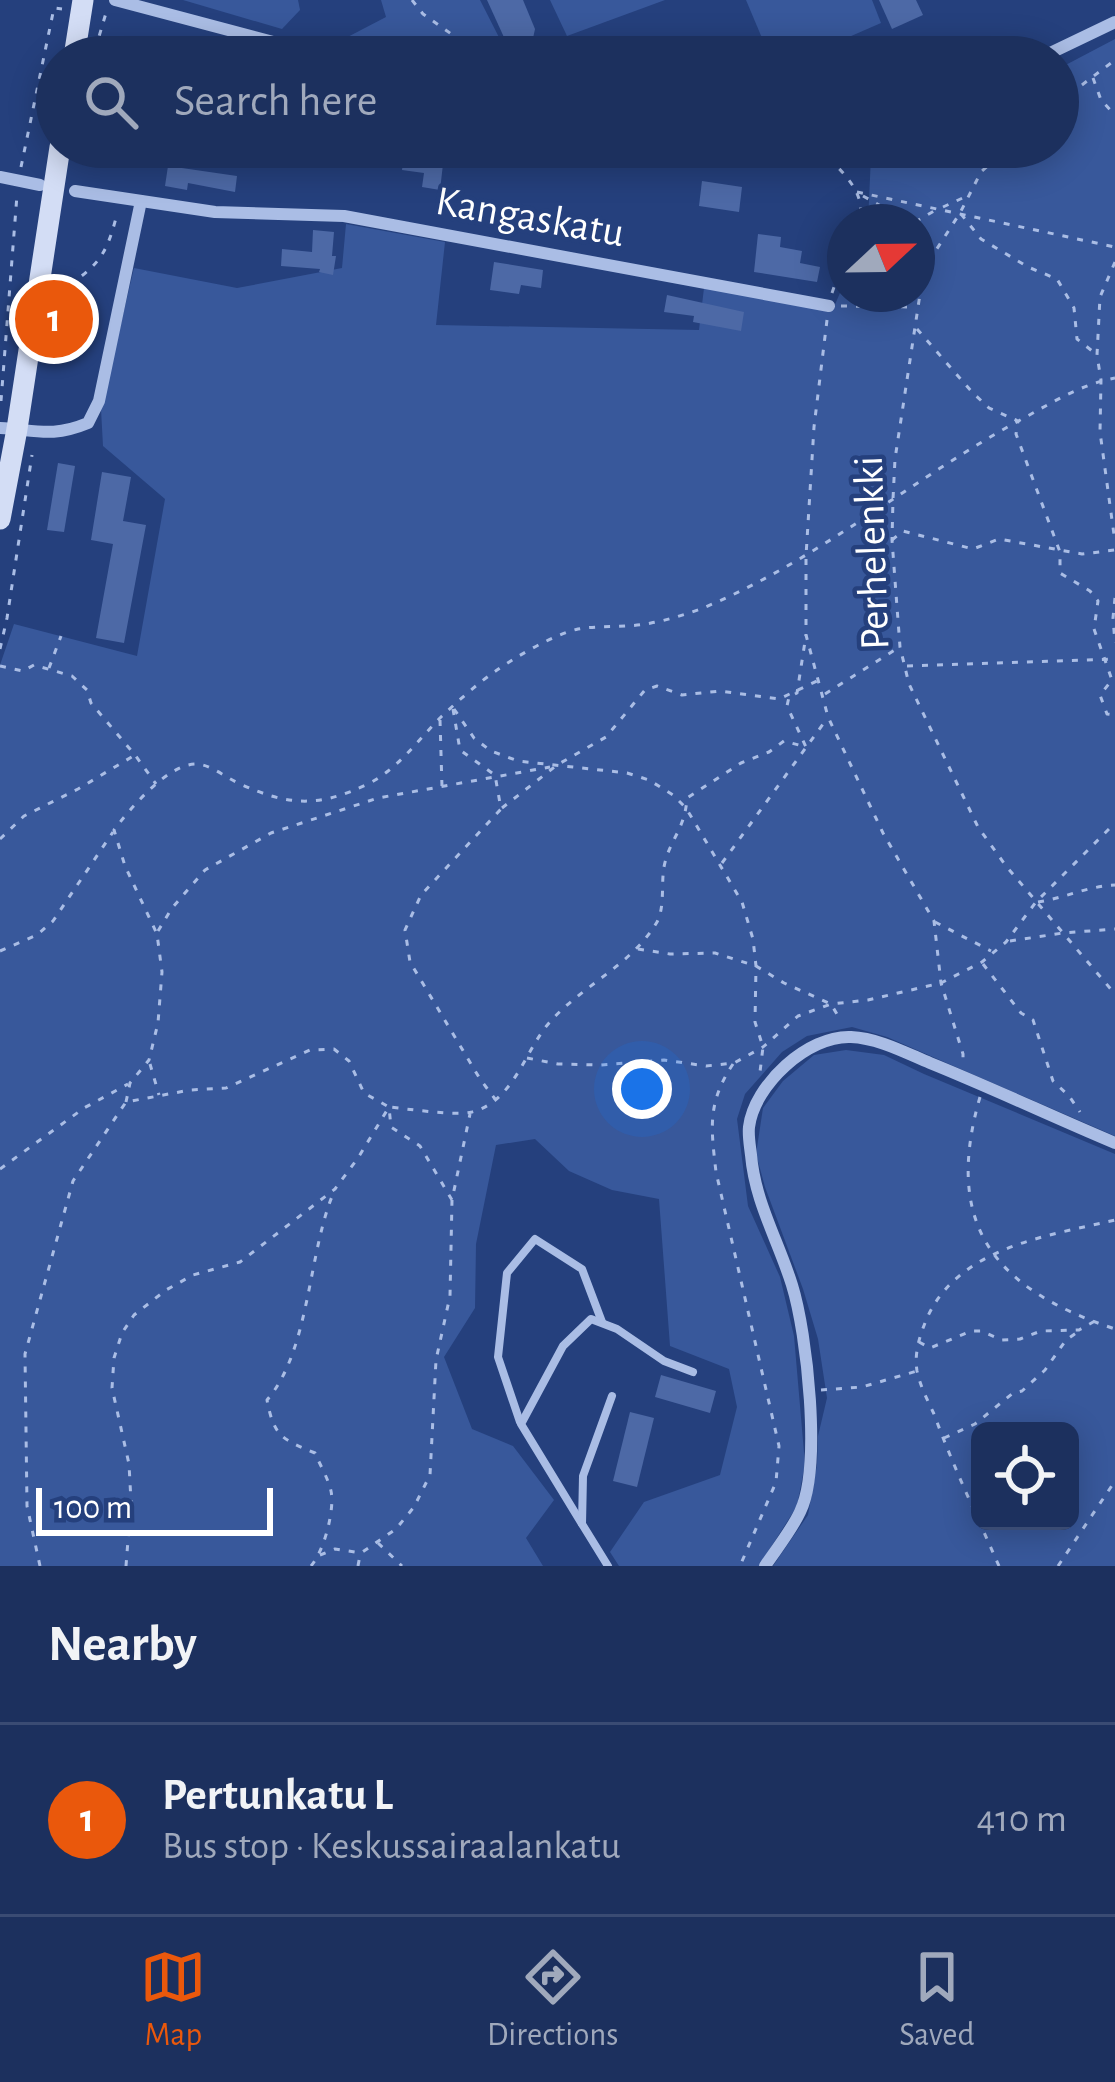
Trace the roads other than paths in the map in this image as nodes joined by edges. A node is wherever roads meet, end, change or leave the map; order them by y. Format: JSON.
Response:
{"nodes":[{"id":1,"x":83,"y":0,"type":"edge"},
{"id":2,"x":111,"y":0,"type":"edge"},
{"id":3,"x":1115,"y":22,"type":"edge"},
{"id":4,"x":77,"y":36,"type":"edge"},
{"id":5,"x":249,"y":36,"type":"edge"},
{"id":6,"x":1079,"y":39,"type":"edge"},
{"id":7,"x":56,"y":168,"type":"edge"},
{"id":8,"x":0,"y":177,"type":"edge"},
{"id":9,"x":40,"y":185,"type":"dead end"},
{"id":10,"x":75,"y":190,"type":"dead end"},
{"id":11,"x":141,"y":201,"type":"junction"},
{"id":12,"x":827,"y":306,"type":"edge"},
{"id":13,"x":9,"y":428,"type":"edge"},
{"id":14,"x":0,"y":519,"type":"edge"},
{"id":15,"x":1110,"y":1141,"type":"edge"},
{"id":16,"x":603,"y":1324,"type":"junction"},
{"id":17,"x":693,"y":1372,"type":"dead end"},
{"id":18,"x":612,"y":1396,"type":"dead end"},
{"id":19,"x":521,"y":1424,"type":"junction"},
{"id":20,"x":582,"y":1524,"type":"junction"},
{"id":21,"x":608,"y":1566,"type":"edge"},
{"id":22,"x":765,"y":1566,"type":"edge"}],
"edges":[{"from":1,"to":4,"type":"street"},
{"from":2,"to":5,"type":"street"},
{"from":3,"to":6,"type":"street"},
{"from":7,"to":13,"type":"street"},
{"from":8,"to":9,"type":"street"},
{"from":10,"to":11,"type":"street","name":"Kangaskatu"},
{"from":11,"to":12,"type":"street","name":"Kangaskatu"},
{"from":11,"to":13,"type":"street"},
{"from":13,"to":14,"type":"street"},
{"from":15,"to":22,"type":"street"},
{"from":16,"to":17,"type":"lane"},
{"from":16,"to":19,"type":"lane"},
{"from":16,"to":19,"type":"lane"},
{"from":18,"to":20,"type":"lane"},
{"from":19,"to":20,"type":"lane"},
{"from":20,"to":21,"type":"lane"}]}
